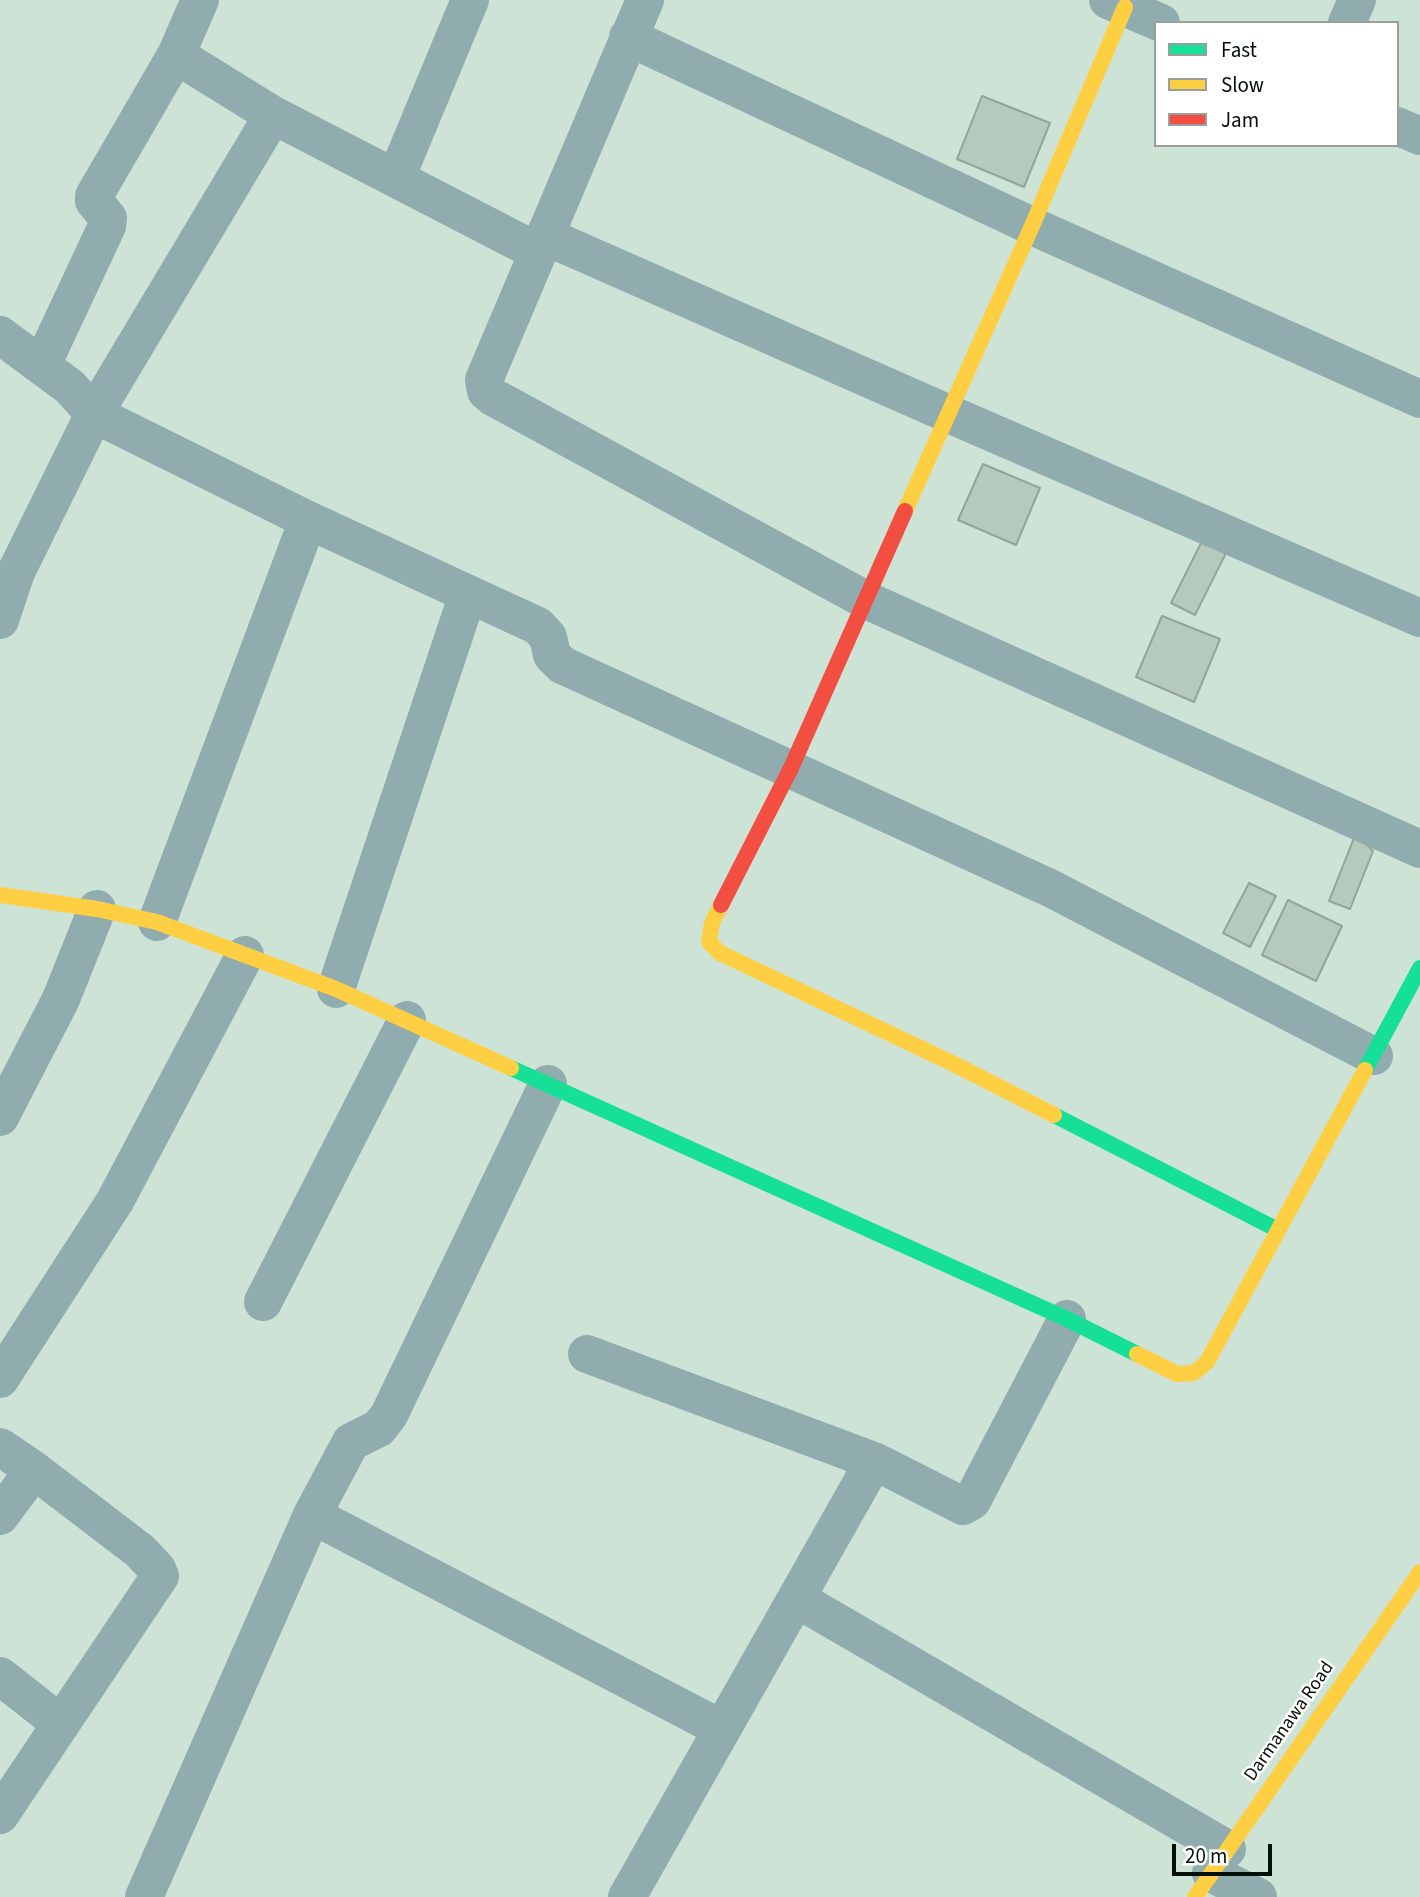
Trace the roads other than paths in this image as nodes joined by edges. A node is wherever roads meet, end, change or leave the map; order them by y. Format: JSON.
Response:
{"nodes":[{"id":1,"x":200,"y":0,"type":"edge"},
{"id":2,"x":470,"y":0,"type":"edge"},
{"id":3,"x":645,"y":0,"type":"edge"},
{"id":4,"x":1357,"y":0,"type":"edge"},
{"id":5,"x":1116,"y":4,"type":"edge"},
{"id":6,"x":1156,"y":21,"type":"edge"},
{"id":7,"x":1348,"y":21,"type":"edge"},
{"id":8,"x":628,"y":37,"type":"junction"},
{"id":9,"x":176,"y":55,"type":"junction"},
{"id":10,"x":272,"y":115,"type":"junction"},
{"id":11,"x":1399,"y":127,"type":"edge"},
{"id":12,"x":1420,"y":136,"type":"edge"},
{"id":13,"x":396,"y":178,"type":"junction"},
{"id":14,"x":1032,"y":226,"type":"junction"},
{"id":15,"x":542,"y":244,"type":"junction"},
{"id":16,"x":0,"y":335,"type":"edge"},
{"id":17,"x":42,"y":365,"type":"junction"},
{"id":18,"x":1420,"y":399,"type":"edge"},
{"id":19,"x":94,"y":414,"type":"junction"},
{"id":20,"x":949,"y":414,"type":"junction"},
{"id":21,"x":308,"y":520,"type":"junction"},
{"id":22,"x":12,"y":548,"type":"edge"},
{"id":23,"x":468,"y":594,"type":"junction"},
{"id":24,"x":866,"y":600,"type":"junction"},
{"id":25,"x":1420,"y":618,"type":"edge"},
{"id":26,"x":0,"y":620,"type":"edge"},
{"id":27,"x":791,"y":768,"type":"junction"},
{"id":28,"x":1420,"y":849,"type":"edge"},
{"id":29,"x":0,"y":895,"type":"edge"},
{"id":30,"x":97,"y":909,"type":"junction"},
{"id":31,"x":157,"y":922,"type":"junction"},
{"id":32,"x":246,"y":955,"type":"junction"},
{"id":33,"x":1420,"y":968,"type":"edge"},
{"id":34,"x":336,"y":989,"type":"junction"},
{"id":35,"x":407,"y":1020,"type":"junction"},
{"id":36,"x":1374,"y":1056,"type":"junction"},
{"id":37,"x":548,"y":1084,"type":"junction"},
{"id":38,"x":0,"y":1117,"type":"edge"},
{"id":39,"x":1278,"y":1230,"type":"junction"},
{"id":40,"x":263,"y":1302,"type":"dead end"},
{"id":41,"x":1067,"y":1319,"type":"junction"},
{"id":42,"x":587,"y":1354,"type":"dead end"},
{"id":43,"x":0,"y":1379,"type":"edge"},
{"id":44,"x":0,"y":1447,"type":"edge"},
{"id":45,"x":874,"y":1461,"type":"junction"},
{"id":46,"x":34,"y":1470,"type":"junction"},
{"id":47,"x":312,"y":1515,"type":"junction"},
{"id":48,"x":0,"y":1516,"type":"edge"},
{"id":49,"x":1420,"y":1572,"type":"edge"},
{"id":50,"x":797,"y":1599,"type":"junction"},
{"id":51,"x":0,"y":1676,"type":"edge"},
{"id":52,"x":61,"y":1724,"type":"junction"},
{"id":53,"x":722,"y":1729,"type":"junction"},
{"id":54,"x":0,"y":1815,"type":"edge"},
{"id":55,"x":1211,"y":1873,"type":"edge"},
{"id":56,"x":144,"y":1897,"type":"edge"},
{"id":57,"x":627,"y":1897,"type":"edge"},
{"id":58,"x":1258,"y":1897,"type":"edge"}],
"edges":[{"from":1,"to":9,"type":"street"},
{"from":2,"to":13,"type":"street"},
{"from":3,"to":8,"type":"street"},
{"from":4,"to":7,"type":"street"},
{"from":5,"to":6,"type":"street"},
{"from":5,"to":14,"type":"street"},
{"from":8,"to":14,"type":"street"},
{"from":8,"to":15,"type":"street"},
{"from":9,"to":10,"type":"street"},
{"from":9,"to":17,"type":"street"},
{"from":10,"to":13,"type":"street"},
{"from":10,"to":19,"type":"street"},
{"from":11,"to":12,"type":"street"},
{"from":13,"to":15,"type":"street"},
{"from":14,"to":18,"type":"street"},
{"from":14,"to":20,"type":"street"},
{"from":15,"to":20,"type":"street"},
{"from":15,"to":24,"type":"street"},
{"from":16,"to":17,"type":"street"},
{"from":17,"to":19,"type":"street"},
{"from":19,"to":21,"type":"street"},
{"from":19,"to":22,"type":"street"},
{"from":20,"to":24,"type":"street"},
{"from":20,"to":25,"type":"street"},
{"from":21,"to":23,"type":"street"},
{"from":21,"to":31,"type":"street"},
{"from":22,"to":26,"type":"street"},
{"from":23,"to":27,"type":"street"},
{"from":23,"to":34,"type":"street"},
{"from":24,"to":27,"type":"street"},
{"from":24,"to":28,"type":"street"},
{"from":27,"to":36,"type":"street"},
{"from":27,"to":39,"type":"street"},
{"from":29,"to":30,"type":"street"},
{"from":30,"to":31,"type":"street"},
{"from":30,"to":38,"type":"street"},
{"from":31,"to":32,"type":"street"},
{"from":32,"to":34,"type":"street"},
{"from":32,"to":43,"type":"street"},
{"from":33,"to":36,"type":"street"},
{"from":34,"to":35,"type":"street"},
{"from":35,"to":37,"type":"street"},
{"from":35,"to":40,"type":"street"},
{"from":36,"to":39,"type":"street"},
{"from":37,"to":41,"type":"street"},
{"from":37,"to":47,"type":"street"},
{"from":39,"to":41,"type":"street"},
{"from":41,"to":45,"type":"street"},
{"from":42,"to":45,"type":"street"},
{"from":44,"to":46,"type":"street"},
{"from":45,"to":50,"type":"street"},
{"from":46,"to":48,"type":"street"},
{"from":46,"to":52,"type":"street"},
{"from":47,"to":53,"type":"street"},
{"from":47,"to":56,"type":"street"},
{"from":49,"to":55,"type":"street","name":"Darmanawa Road"},
{"from":50,"to":53,"type":"street"},
{"from":50,"to":55,"type":"street"},
{"from":51,"to":52,"type":"street"},
{"from":52,"to":54,"type":"street"},
{"from":53,"to":57,"type":"street"},
{"from":55,"to":58,"type":"street"}]}
